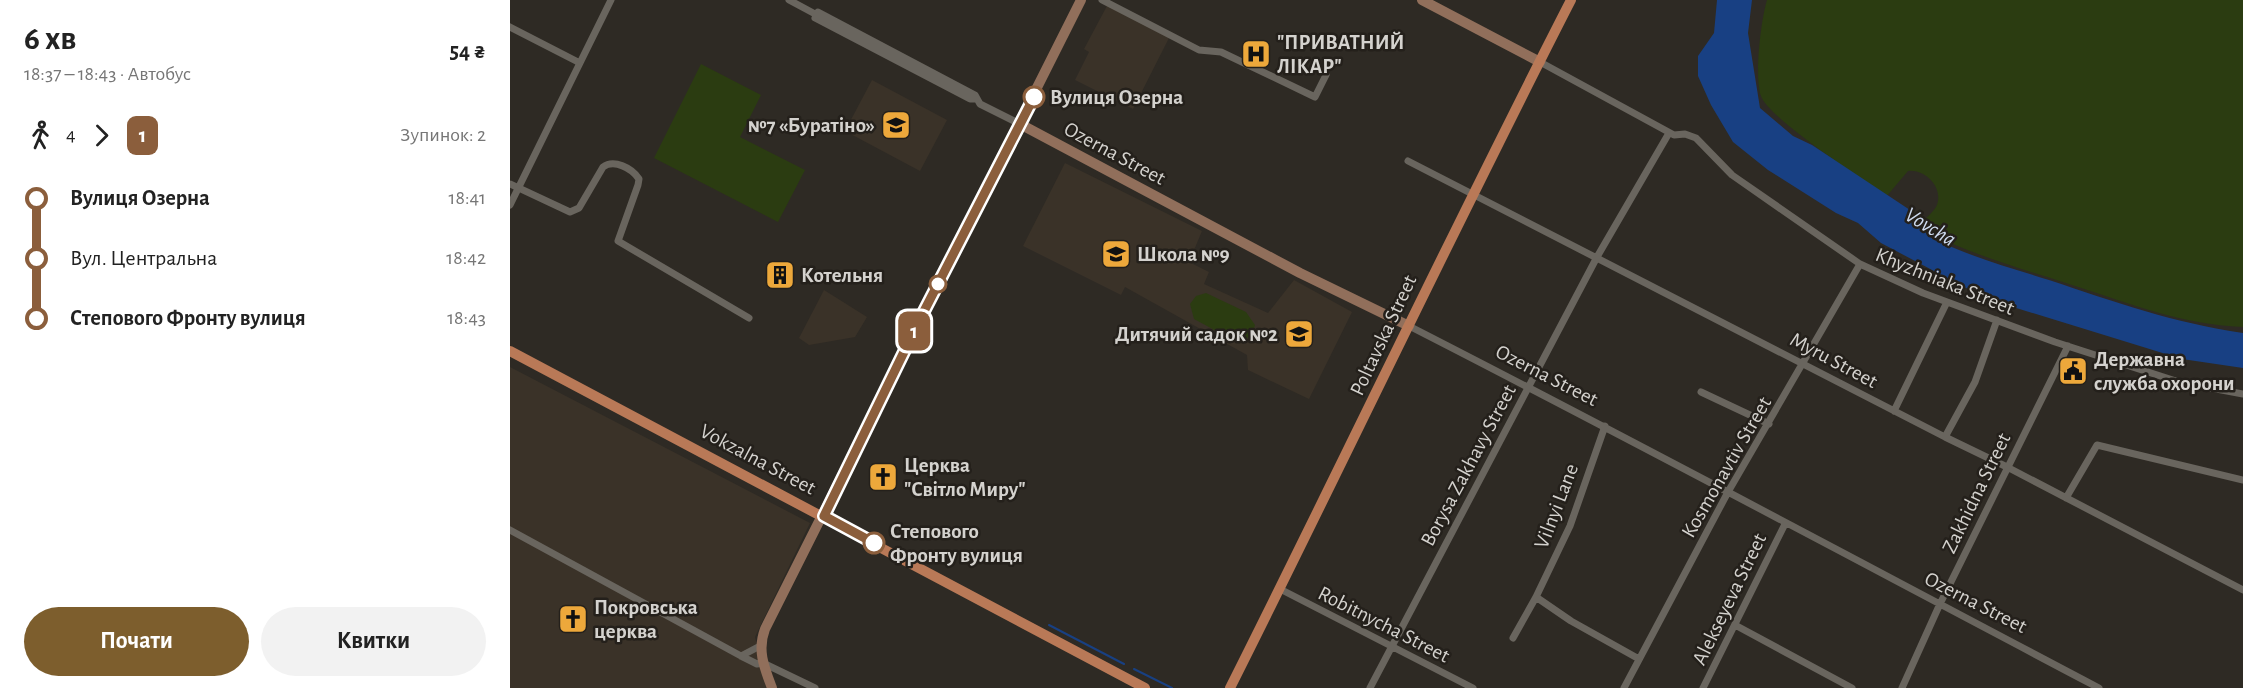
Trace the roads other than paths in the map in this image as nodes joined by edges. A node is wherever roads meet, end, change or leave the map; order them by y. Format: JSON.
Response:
{"nodes":[{"id":1,"x":610,"y":0,"type":"edge"},
{"id":2,"x":789,"y":0,"type":"edge"},
{"id":3,"x":1082,"y":0,"type":"edge"},
{"id":4,"x":1102,"y":0,"type":"edge"},
{"id":5,"x":1422,"y":0,"type":"edge"},
{"id":6,"x":1571,"y":0,"type":"edge"},
{"id":7,"x":510,"y":27,"type":"edge"},
{"id":8,"x":1540,"y":62,"type":"junction"},
{"id":9,"x":580,"y":63,"type":"junction"},
{"id":10,"x":1326,"y":75,"type":"dead end"},
{"id":11,"x":1020,"y":124,"type":"junction"},
{"id":12,"x":1669,"y":133,"type":"junction"},
{"id":13,"x":1408,"y":161,"type":"dead end"},
{"id":14,"x":510,"y":184,"type":"edge"},
{"id":15,"x":518,"y":189,"type":"junction"},
{"id":16,"x":1473,"y":194,"type":"junction"},
{"id":17,"x":510,"y":205,"type":"edge"},
{"id":18,"x":1597,"y":257,"type":"junction"},
{"id":19,"x":1860,"y":264,"type":"junction"},
{"id":20,"x":1947,"y":302,"type":"junction"},
{"id":21,"x":749,"y":318,"type":"dead end"},
{"id":22,"x":1997,"y":320,"type":"junction"},
{"id":23,"x":1408,"y":326,"type":"junction"},
{"id":24,"x":2068,"y":346,"type":"junction"},
{"id":25,"x":510,"y":351,"type":"edge"},
{"id":26,"x":1804,"y":363,"type":"junction"},
{"id":27,"x":1528,"y":387,"type":"junction"},
{"id":28,"x":1701,"y":392,"type":"dead end"},
{"id":29,"x":2243,"y":394,"type":"edge"},
{"id":30,"x":1893,"y":411,"type":"junction"},
{"id":31,"x":1769,"y":424,"type":"junction"},
{"id":32,"x":1605,"y":426,"type":"junction"},
{"id":33,"x":1945,"y":437,"type":"junction"},
{"id":34,"x":2007,"y":466,"type":"junction"},
{"id":35,"x":2243,"y":480,"type":"edge"},
{"id":36,"x":1728,"y":492,"type":"junction"},
{"id":37,"x":2066,"y":498,"type":"junction"},
{"id":38,"x":824,"y":516,"type":"junction"},
{"id":39,"x":1785,"y":524,"type":"junction"},
{"id":40,"x":510,"y":530,"type":"edge"},
{"id":41,"x":1280,"y":588,"type":"junction"},
{"id":42,"x":2243,"y":590,"type":"edge"},
{"id":43,"x":1536,"y":597,"type":"junction"},
{"id":44,"x":1939,"y":606,"type":"junction"},
{"id":45,"x":1735,"y":625,"type":"junction"},
{"id":46,"x":1513,"y":638,"type":"dead end"},
{"id":47,"x":1391,"y":645,"type":"junction"},
{"id":48,"x":760,"y":646,"type":"junction"},
{"id":49,"x":741,"y":656,"type":"junction"},
{"id":50,"x":1639,"y":659,"type":"junction"},
{"id":51,"x":763,"y":663,"type":"junction"},
{"id":52,"x":813,"y":687,"type":"edge"},
{"id":53,"x":772,"y":688,"type":"edge"},
{"id":54,"x":1145,"y":688,"type":"edge"},
{"id":55,"x":1230,"y":688,"type":"edge"},
{"id":56,"x":1370,"y":688,"type":"edge"},
{"id":57,"x":1473,"y":688,"type":"edge"},
{"id":58,"x":1624,"y":688,"type":"edge"},
{"id":59,"x":1703,"y":688,"type":"edge"},
{"id":60,"x":1852,"y":688,"type":"edge"},
{"id":61,"x":1902,"y":688,"type":"edge"},
{"id":62,"x":2099,"y":688,"type":"edge"}],
"edges":[{"from":1,"to":9,"type":"street"},
{"from":2,"to":11,"type":"street","name":"Ozerna Street"},
{"from":3,"to":11,"type":"street"},
{"from":4,"to":10,"type":"street"},
{"from":5,"to":8,"type":"street"},
{"from":6,"to":8,"type":"main road","name":"Poltavska Street"},
{"from":7,"to":9,"type":"street"},
{"from":8,"to":12,"type":"street","name":"Khyzhniaka Street"},
{"from":8,"to":16,"type":"main road","name":"Poltavska Street"},
{"from":9,"to":15,"type":"street"},
{"from":11,"to":23,"type":"street","name":"Ozerna Street"},
{"from":11,"to":38,"type":"street"},
{"from":12,"to":18,"type":"street","name":"Borysa Zakhavy Street"},
{"from":12,"to":19,"type":"street","name":"Khyzhniaka Street"},
{"from":13,"to":16,"type":"street","name":"Myru Street"},
{"from":14,"to":15,"type":"street"},
{"from":15,"to":17,"type":"street"},
{"from":15,"to":21,"type":"street"},
{"from":16,"to":18,"type":"street","name":"Myru Street"},
{"from":16,"to":23,"type":"main road","name":"Poltavska Street"},
{"from":18,"to":26,"type":"street","name":"Myru Street"},
{"from":18,"to":27,"type":"street","name":"Borysa Zakhavy Street"},
{"from":19,"to":20,"type":"street","name":"Khyzhniaka Street"},
{"from":19,"to":26,"type":"street","name":"Kosmonavtiv Street"},
{"from":20,"to":22,"type":"street","name":"Khyzhniaka Street"},
{"from":20,"to":30,"type":"street"},
{"from":22,"to":24,"type":"street","name":"Khyzhniaka Street"},
{"from":22,"to":33,"type":"street"},
{"from":23,"to":27,"type":"street","name":"Ozerna Street"},
{"from":23,"to":41,"type":"main road","name":"Poltavska Street"},
{"from":24,"to":29,"type":"street","name":"Khyzhniaka Street"},
{"from":24,"to":34,"type":"street","name":"Zakhidna Street"},
{"from":25,"to":38,"type":"main road","name":"Vokzalna Street"},
{"from":26,"to":30,"type":"street","name":"Myru Street"},
{"from":26,"to":31,"type":"street","name":"Kosmonavtiv Street"},
{"from":27,"to":32,"type":"street","name":"Ozerna Street"},
{"from":27,"to":47,"type":"street","name":"Borysa Zakhavy Street"},
{"from":28,"to":31,"type":"street"},
{"from":30,"to":33,"type":"street","name":"Myru Street"},
{"from":31,"to":36,"type":"street","name":"Kosmonavtiv Street"},
{"from":32,"to":36,"type":"street","name":"Ozerna Street"},
{"from":32,"to":43,"type":"street","name":"Vilnyi Lane"},
{"from":33,"to":34,"type":"street","name":"Myru Street"},
{"from":34,"to":37,"type":"street","name":"Myru Street"},
{"from":34,"to":44,"type":"street","name":"Zakhidna Street"},
{"from":35,"to":37,"type":"street"},
{"from":36,"to":39,"type":"street","name":"Ozerna Street"},
{"from":36,"to":50,"type":"street","name":"Kosmonavtiv Street"},
{"from":37,"to":42,"type":"street","name":"Myru Street"},
{"from":38,"to":48,"type":"street"},
{"from":38,"to":54,"type":"main road","name":"Vokzalna Street"},
{"from":39,"to":44,"type":"street","name":"Ozerna Street"},
{"from":39,"to":45,"type":"street","name":"Alekseyeva Street"},
{"from":40,"to":49,"type":"street"},
{"from":41,"to":47,"type":"street","name":"Robitnycha Street"},
{"from":41,"to":55,"type":"main road","name":"Poltavska Street"},
{"from":43,"to":46,"type":"street","name":"Vilnyi Lane"},
{"from":43,"to":50,"type":"street"},
{"from":44,"to":61,"type":"street","name":"Zakhidna Street"},
{"from":44,"to":62,"type":"street","name":"Ozerna Street"},
{"from":45,"to":59,"type":"street","name":"Alekseyeva Street"},
{"from":45,"to":60,"type":"street"},
{"from":47,"to":56,"type":"street","name":"Borysa Zakhavy Street"},
{"from":47,"to":57,"type":"street","name":"Robitnycha Street"},
{"from":48,"to":49,"type":"street"},
{"from":48,"to":51,"type":"street"},
{"from":49,"to":51,"type":"street"},
{"from":50,"to":58,"type":"street","name":"Kosmonavtiv Street"},
{"from":51,"to":52,"type":"street"},
{"from":51,"to":53,"type":"street"}]}
